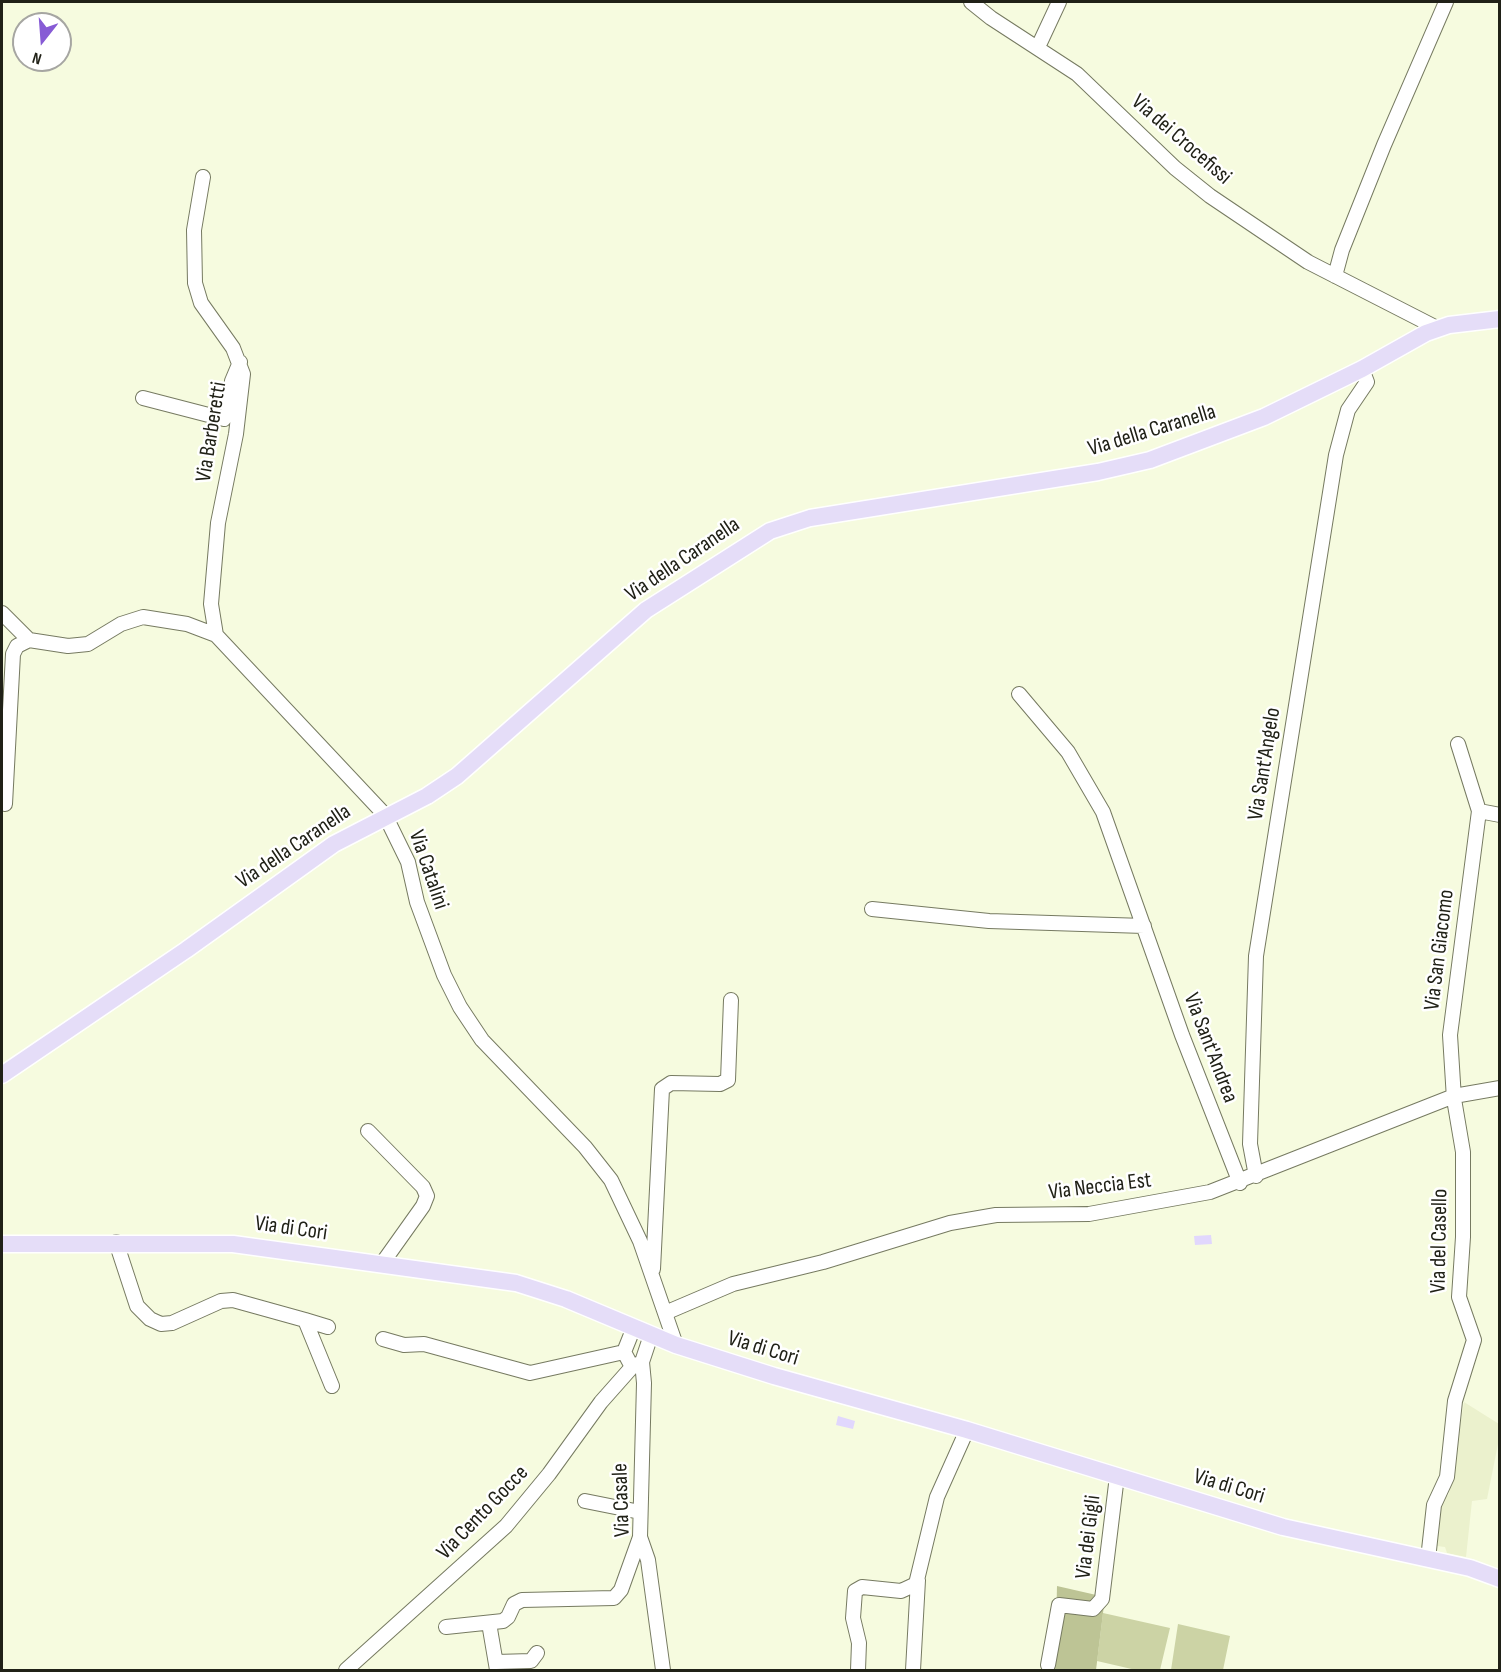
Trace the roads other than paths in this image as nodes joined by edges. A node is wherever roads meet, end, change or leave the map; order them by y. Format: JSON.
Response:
{"nodes":[{"id":1,"x":972,"y":2,"type":"edge"},
{"id":2,"x":1059,"y":2,"type":"edge"},
{"id":3,"x":1446,"y":2,"type":"edge"},
{"id":4,"x":1038,"y":47,"type":"junction"},
{"id":5,"x":203,"y":177,"type":"dead end"},
{"id":6,"x":1335,"y":276,"type":"junction"},
{"id":7,"x":1500,"y":319,"type":"edge"},
{"id":8,"x":1437,"y":328,"type":"junction"},
{"id":9,"x":240,"y":362,"type":"junction"},
{"id":10,"x":1362,"y":369,"type":"junction"},
{"id":11,"x":142,"y":398,"type":"dead end"},
{"id":12,"x":2,"y":613,"type":"edge"},
{"id":13,"x":216,"y":635,"type":"junction"},
{"id":14,"x":29,"y":640,"type":"junction"},
{"id":15,"x":1018,"y":694,"type":"dead end"},
{"id":16,"x":1458,"y":744,"type":"dead end"},
{"id":17,"x":5,"y":804,"type":"dead end"},
{"id":18,"x":1479,"y":811,"type":"junction"},
{"id":19,"x":385,"y":815,"type":"junction"},
{"id":20,"x":1500,"y":815,"type":"edge"},
{"id":21,"x":872,"y":909,"type":"dead end"},
{"id":22,"x":1144,"y":926,"type":"junction"},
{"id":23,"x":731,"y":1000,"type":"dead end"},
{"id":24,"x":2,"y":1075,"type":"edge"},
{"id":25,"x":1500,"y":1089,"type":"edge"},
{"id":26,"x":1454,"y":1095,"type":"junction"},
{"id":27,"x":368,"y":1131,"type":"dead end"},
{"id":28,"x":1256,"y":1176,"type":"junction"},
{"id":29,"x":1240,"y":1183,"type":"junction"},
{"id":30,"x":116,"y":1242,"type":"junction"},
{"id":31,"x":2,"y":1244,"type":"edge"},
{"id":32,"x":381,"y":1265,"type":"junction"},
{"id":33,"x":652,"y":1277,"type":"junction"},
{"id":34,"x":665,"y":1313,"type":"junction"},
{"id":35,"x":304,"y":1320,"type":"junction"},
{"id":36,"x":328,"y":1327,"type":"dead end"},
{"id":37,"x":634,"y":1327,"type":"junction"},
{"id":38,"x":651,"y":1335,"type":"junction"},
{"id":39,"x":383,"y":1339,"type":"dead end"},
{"id":40,"x":676,"y":1345,"type":"junction"},
{"id":41,"x":624,"y":1352,"type":"junction"},
{"id":42,"x":637,"y":1364,"type":"junction"},
{"id":43,"x":332,"y":1386,"type":"dead end"},
{"id":44,"x":967,"y":1430,"type":"junction"},
{"id":45,"x":1117,"y":1476,"type":"junction"},
{"id":46,"x":585,"y":1501,"type":"dead end"},
{"id":47,"x":640,"y":1512,"type":"junction"},
{"id":48,"x":640,"y":1537,"type":"junction"},
{"id":49,"x":1428,"y":1559,"type":"junction"},
{"id":50,"x":1500,"y":1579,"type":"edge"},
{"id":51,"x":918,"y":1580,"type":"junction"},
{"id":52,"x":489,"y":1623,"type":"junction"},
{"id":53,"x":446,"y":1628,"type":"dead end"},
{"id":54,"x":537,"y":1653,"type":"dead end"},
{"id":55,"x":1048,"y":1665,"type":"dead end"},
{"id":56,"x":496,"y":1666,"type":"edge"},
{"id":57,"x":350,"y":1669,"type":"edge"},
{"id":58,"x":663,"y":1671,"type":"edge"},
{"id":59,"x":858,"y":1671,"type":"edge"},
{"id":60,"x":913,"y":1671,"type":"edge"}],
"edges":[{"from":1,"to":4,"type":"street","name":"Via dei Crocefissi"},
{"from":2,"to":4,"type":"street"},
{"from":3,"to":6,"type":"street"},
{"from":4,"to":6,"type":"street","name":"Via dei Crocefissi"},
{"from":5,"to":9,"type":"street","name":"Via Barberetti"},
{"from":6,"to":8,"type":"street","name":"Via dei Crocefissi"},
{"from":7,"to":8,"type":"main road","name":"Via della Caranella"},
{"from":8,"to":10,"type":"main road","name":"Via della Caranella"},
{"from":9,"to":11,"type":"street"},
{"from":9,"to":13,"type":"street","name":"Via Barberetti"},
{"from":10,"to":19,"type":"main road","name":"Via della Caranella"},
{"from":10,"to":28,"type":"street","name":"Via Sant'Angelo"},
{"from":12,"to":14,"type":"street"},
{"from":13,"to":14,"type":"street","name":"Via Catalini"},
{"from":13,"to":19,"type":"street","name":"Via Catalini"},
{"from":14,"to":17,"type":"street"},
{"from":15,"to":22,"type":"street","name":"Via Sant'Andrea"},
{"from":16,"to":18,"type":"street","name":"Via San Giacomo"},
{"from":18,"to":20,"type":"street"},
{"from":18,"to":26,"type":"street","name":"Via San Giacomo"},
{"from":19,"to":24,"type":"main road","name":"Via della Caranella"},
{"from":19,"to":33,"type":"street","name":"Via Catalini"},
{"from":21,"to":22,"type":"street"},
{"from":22,"to":29,"type":"street","name":"Via Sant'Andrea"},
{"from":23,"to":33,"type":"street"},
{"from":25,"to":26,"type":"street","name":"Via Neccia Est"},
{"from":26,"to":28,"type":"street","name":"Via Neccia Est"},
{"from":26,"to":49,"type":"street","name":"Via del Casello"},
{"from":27,"to":32,"type":"street"},
{"from":28,"to":29,"type":"street","name":"Via Neccia Est"},
{"from":29,"to":34,"type":"street","name":"Via Neccia Est"},
{"from":30,"to":31,"type":"main road","name":"Via di Cori"},
{"from":30,"to":32,"type":"main road","name":"Via di Cori"},
{"from":30,"to":35,"type":"street"},
{"from":32,"to":37,"type":"main road","name":"Via di Cori"},
{"from":33,"to":34,"type":"street","name":"Via Catalini"},
{"from":34,"to":40,"type":"street","name":"Via Catalini"},
{"from":35,"to":36,"type":"street"},
{"from":35,"to":43,"type":"street"},
{"from":37,"to":38,"type":"main road","name":"Via di Cori"},
{"from":37,"to":41,"type":"street"},
{"from":38,"to":40,"type":"main road","name":"Via di Cori"},
{"from":38,"to":42,"type":"street"},
{"from":39,"to":41,"type":"street"},
{"from":40,"to":44,"type":"main road","name":"Via di Cori"},
{"from":41,"to":42,"type":"street"},
{"from":42,"to":47,"type":"street","name":"Via Casale"},
{"from":42,"to":57,"type":"street","name":"Via Cento Gocce"},
{"from":44,"to":45,"type":"main road","name":"Via di Cori"},
{"from":44,"to":51,"type":"street"},
{"from":45,"to":49,"type":"main road","name":"Via di Cori"},
{"from":45,"to":55,"type":"street","name":"Via dei Gigli"},
{"from":46,"to":47,"type":"street"},
{"from":47,"to":48,"type":"street","name":"Via Casale"},
{"from":48,"to":52,"type":"street"},
{"from":48,"to":58,"type":"street","name":"Via Casale"},
{"from":49,"to":50,"type":"main road","name":"Via di Cori"},
{"from":51,"to":59,"type":"street"},
{"from":51,"to":60,"type":"street"},
{"from":52,"to":53,"type":"street"},
{"from":52,"to":56,"type":"street"},
{"from":54,"to":56,"type":"street"}]}
